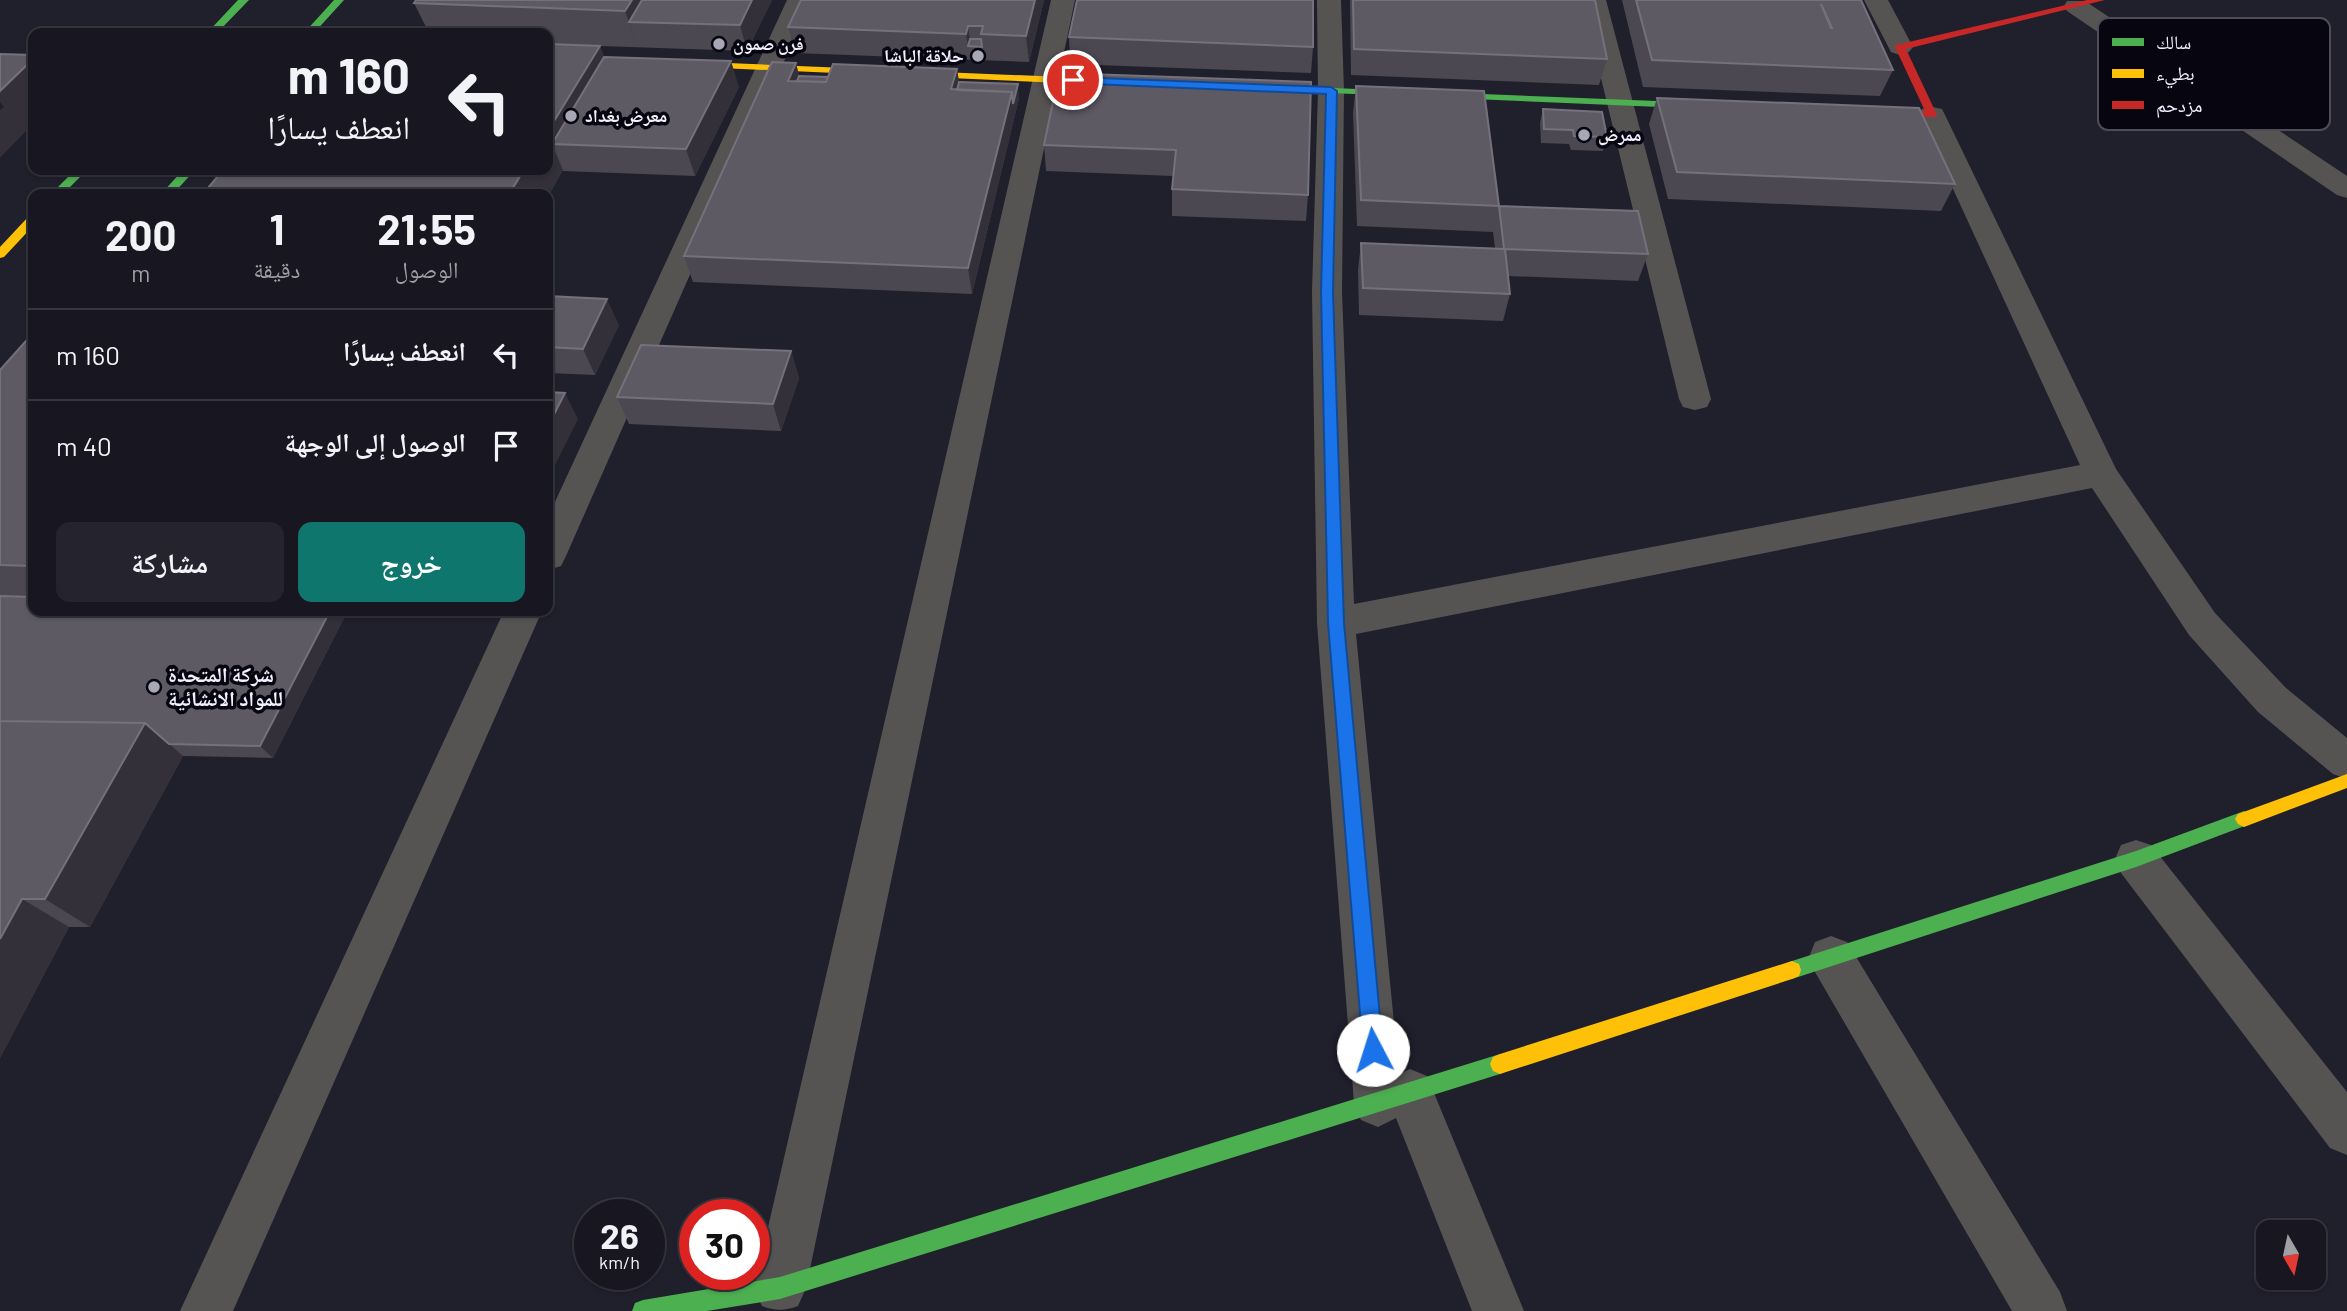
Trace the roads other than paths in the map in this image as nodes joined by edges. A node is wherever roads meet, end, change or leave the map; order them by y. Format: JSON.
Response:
{"nodes":[{"id":1,"x":244,"y":0,"type":"edge"},
{"id":2,"x":339,"y":0,"type":"edge"},
{"id":3,"x":799,"y":0,"type":"edge"},
{"id":4,"x":1063,"y":0,"type":"edge"},
{"id":5,"x":1329,"y":0,"type":"edge"},
{"id":6,"x":1594,"y":0,"type":"edge"},
{"id":7,"x":1876,"y":0,"type":"edge"},
{"id":8,"x":2088,"y":3,"type":"edge"},
{"id":9,"x":2109,"y":18,"type":"edge"},
{"id":10,"x":217,"y":28,"type":"edge"},
{"id":11,"x":314,"y":28,"type":"edge"},
{"id":12,"x":1900,"y":47,"type":"junction"},
{"id":13,"x":658,"y":64,"type":"edge"},
{"id":14,"x":769,"y":68,"type":"junction"},
{"id":15,"x":1047,"y":79,"type":"junction"},
{"id":16,"x":1128,"y":82,"type":"edge"},
{"id":17,"x":1250,"y":87,"type":"edge"},
{"id":18,"x":1331,"y":91,"type":"junction"},
{"id":19,"x":1620,"y":102,"type":"junction"},
{"id":20,"x":1728,"y":107,"type":"edge"},
{"id":21,"x":1851,"y":111,"type":"edge"},
{"id":22,"x":1932,"y":114,"type":"junction"},
{"id":23,"x":2265,"y":130,"type":"edge"},
{"id":24,"x":76,"y":175,"type":"edge"},
{"id":25,"x":184,"y":175,"type":"edge"},
{"id":26,"x":62,"y":189,"type":"edge"},
{"id":27,"x":172,"y":189,"type":"edge"},
{"id":28,"x":2347,"y":189,"type":"edge"},
{"id":29,"x":28,"y":224,"type":"edge"},
{"id":30,"x":0,"y":254,"type":"edge"},
{"id":31,"x":1695,"y":399,"type":"dead end"},
{"id":32,"x":2101,"y":474,"type":"junction"},
{"id":33,"x":553,"y":545,"type":"edge"},
{"id":34,"x":521,"y":616,"type":"edge"},
{"id":35,"x":1336,"y":623,"type":"junction"},
{"id":36,"x":2347,"y":762,"type":"edge"},
{"id":37,"x":2347,"y":781,"type":"edge"},
{"id":38,"x":2136,"y":859,"type":"junction"},
{"id":39,"x":1831,"y":957,"type":"junction"},
{"id":40,"x":1394,"y":1098,"type":"junction"},
{"id":41,"x":2347,"y":1131,"type":"edge"},
{"id":42,"x":780,"y":1288,"type":"junction"},
{"id":43,"x":206,"y":1311,"type":"edge"},
{"id":44,"x":643,"y":1311,"type":"edge"},
{"id":45,"x":1498,"y":1311,"type":"edge"},
{"id":46,"x":2041,"y":1311,"type":"edge"}],
"edges":[{"from":1,"to":10,"type":"street"},
{"from":2,"to":11,"type":"street"},
{"from":3,"to":14,"type":"street"},
{"from":4,"to":15,"type":"street"},
{"from":5,"to":18,"type":"street"},
{"from":6,"to":19,"type":"street"},
{"from":7,"to":12,"type":"street"},
{"from":8,"to":9,"type":"street"},
{"from":8,"to":12,"type":"street"},
{"from":12,"to":22,"type":"street"},
{"from":13,"to":14,"type":"street"},
{"from":14,"to":15,"type":"street"},
{"from":14,"to":33,"type":"street"},
{"from":15,"to":16,"type":"street"},
{"from":15,"to":42,"type":"street"},
{"from":17,"to":18,"type":"street"},
{"from":18,"to":19,"type":"street"},
{"from":18,"to":35,"type":"street"},
{"from":19,"to":20,"type":"street"},
{"from":19,"to":31,"type":"street"},
{"from":21,"to":22,"type":"street"},
{"from":22,"to":32,"type":"street"},
{"from":23,"to":28,"type":"street"},
{"from":24,"to":26,"type":"street"},
{"from":25,"to":27,"type":"street"},
{"from":29,"to":30,"type":"street"},
{"from":32,"to":35,"type":"street"},
{"from":32,"to":36,"type":"street"},
{"from":34,"to":43,"type":"street"},
{"from":35,"to":40,"type":"street"},
{"from":37,"to":38,"type":"street"},
{"from":38,"to":39,"type":"street"},
{"from":38,"to":41,"type":"street"},
{"from":39,"to":40,"type":"street"},
{"from":39,"to":46,"type":"street"},
{"from":40,"to":42,"type":"street"},
{"from":40,"to":45,"type":"street"},
{"from":42,"to":44,"type":"street"}]}
